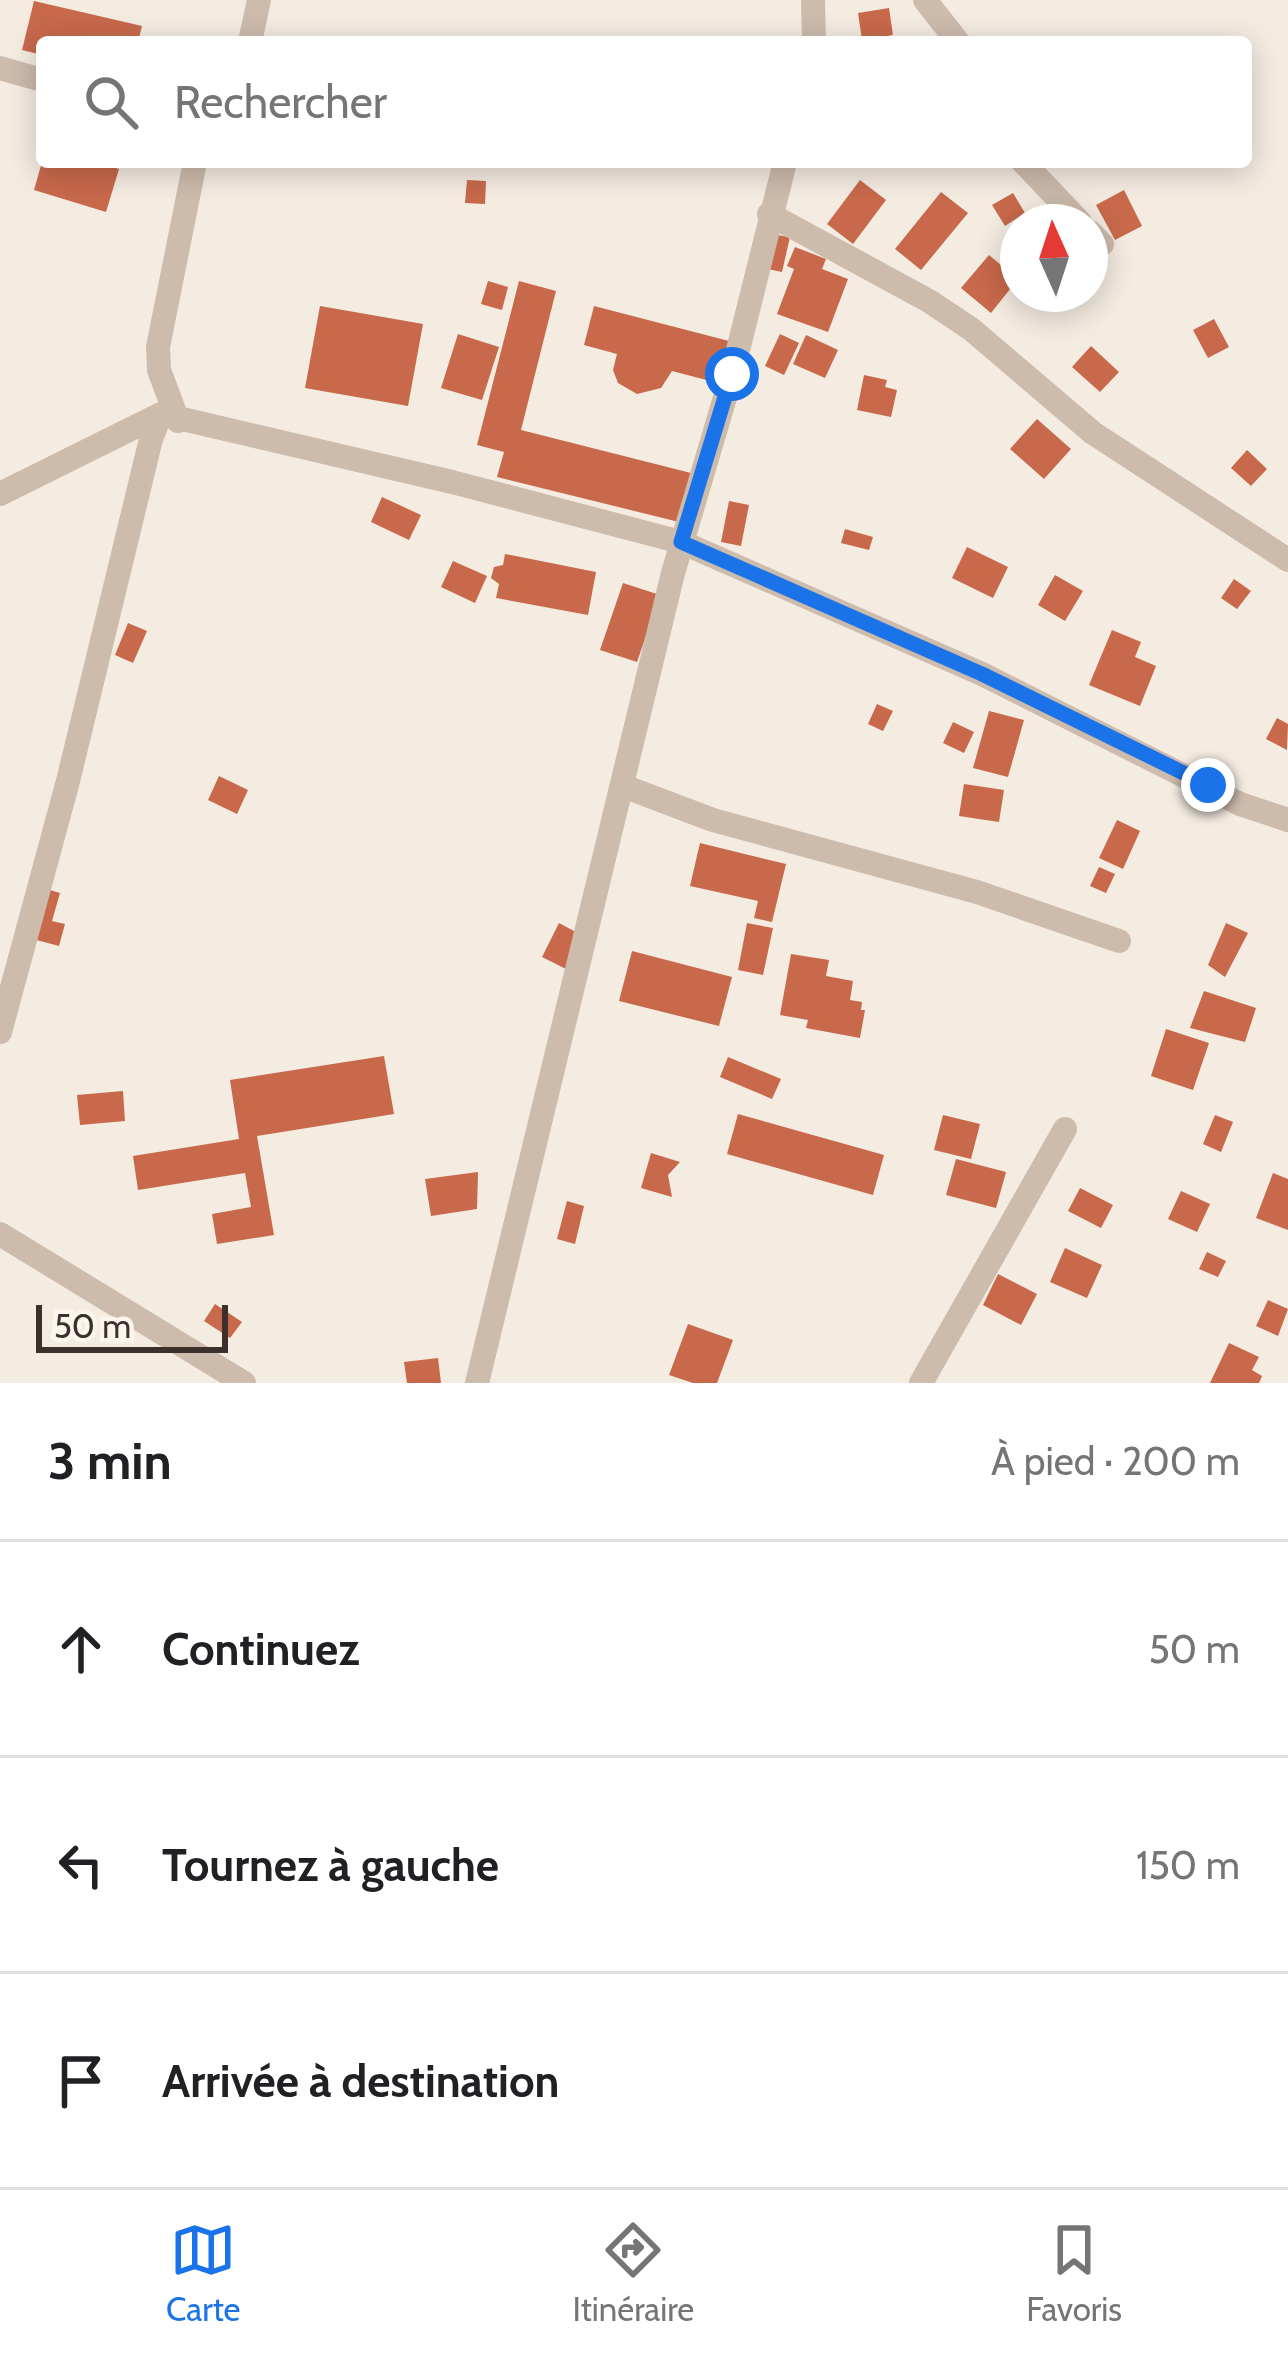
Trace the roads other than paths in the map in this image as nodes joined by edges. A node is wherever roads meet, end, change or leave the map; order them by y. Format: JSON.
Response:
{"nodes":[{"id":1,"x":260,"y":0,"type":"edge"},
{"id":2,"x":813,"y":0,"type":"edge"},
{"id":3,"x":925,"y":0,"type":"edge"},
{"id":4,"x":251,"y":36,"type":"edge"},
{"id":5,"x":814,"y":36,"type":"edge"},
{"id":6,"x":953,"y":36,"type":"edge"},
{"id":7,"x":0,"y":68,"type":"edge"},
{"id":8,"x":36,"y":78,"type":"edge"},
{"id":9,"x":194,"y":168,"type":"edge"},
{"id":10,"x":783,"y":168,"type":"edge"},
{"id":11,"x":1029,"y":168,"type":"edge"},
{"id":12,"x":1063,"y":204,"type":"edge"},
{"id":13,"x":769,"y":214,"type":"junction"},
{"id":14,"x":170,"y":417,"type":"junction"},
{"id":15,"x":0,"y":494,"type":"edge"},
{"id":16,"x":681,"y":542,"type":"junction"},
{"id":17,"x":1288,"y":560,"type":"edge"},
{"id":18,"x":623,"y":786,"type":"junction"},
{"id":19,"x":1288,"y":820,"type":"edge"},
{"id":20,"x":1119,"y":941,"type":"dead end"},
{"id":21,"x":0,"y":1032,"type":"edge"},
{"id":22,"x":1065,"y":1129,"type":"dead end"},
{"id":23,"x":0,"y":1234,"type":"edge"},
{"id":24,"x":244,"y":1383,"type":"edge"},
{"id":25,"x":477,"y":1383,"type":"edge"},
{"id":26,"x":921,"y":1383,"type":"edge"}],
"edges":[{"from":1,"to":4,"type":"street"},
{"from":2,"to":5,"type":"street"},
{"from":3,"to":6,"type":"street"},
{"from":7,"to":8,"type":"street"},
{"from":9,"to":14,"type":"street"},
{"from":10,"to":13,"type":"street"},
{"from":11,"to":12,"type":"street"},
{"from":13,"to":16,"type":"street"},
{"from":13,"to":17,"type":"street"},
{"from":14,"to":15,"type":"street"},
{"from":14,"to":16,"type":"street"},
{"from":14,"to":21,"type":"street"},
{"from":16,"to":18,"type":"street"},
{"from":16,"to":19,"type":"street"},
{"from":18,"to":20,"type":"street"},
{"from":18,"to":25,"type":"street"},
{"from":22,"to":26,"type":"street"},
{"from":23,"to":24,"type":"street"}]}
